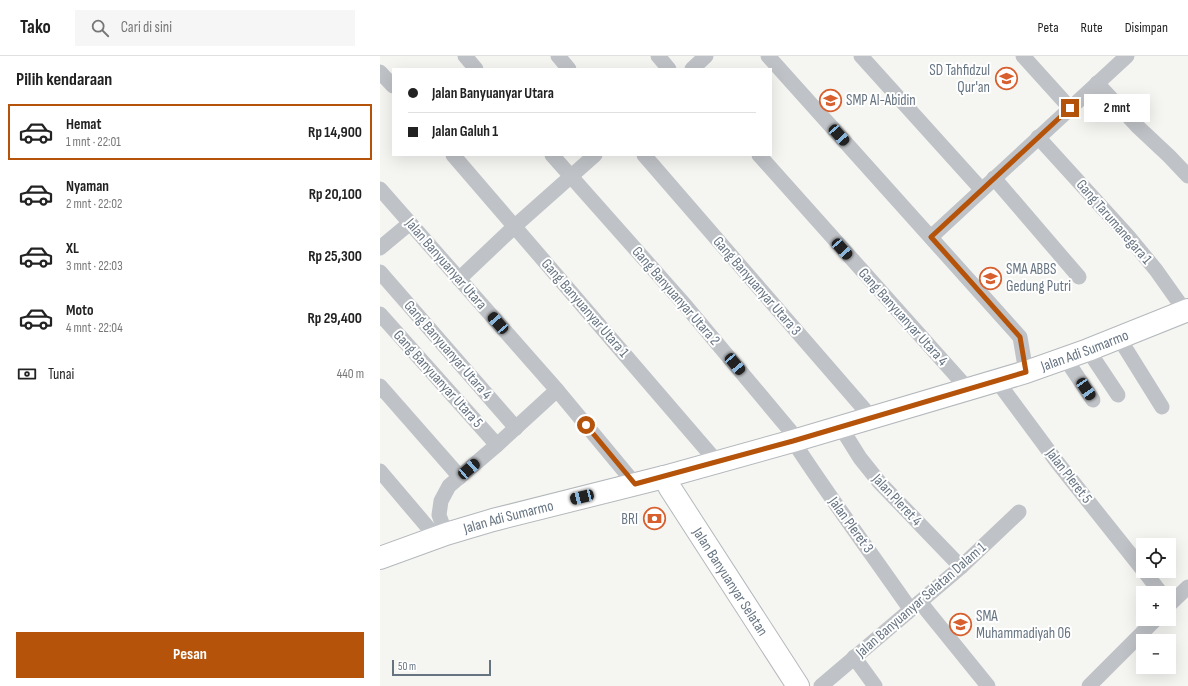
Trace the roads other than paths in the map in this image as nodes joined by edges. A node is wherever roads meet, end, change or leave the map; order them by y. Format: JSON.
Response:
{"nodes":[{"id":1,"x":465,"y":56,"type":"edge"},
{"id":2,"x":558,"y":56,"type":"edge"},
{"id":3,"x":658,"y":56,"type":"edge"},
{"id":4,"x":706,"y":56,"type":"edge"},
{"id":5,"x":768,"y":56,"type":"edge"},
{"id":6,"x":861,"y":56,"type":"edge"},
{"id":7,"x":1023,"y":56,"type":"edge"},
{"id":8,"x":1127,"y":56,"type":"edge"},
{"id":9,"x":475,"y":68,"type":"edge"},
{"id":10,"x":568,"y":68,"type":"edge"},
{"id":11,"x":668,"y":68,"type":"edge"},
{"id":12,"x":693,"y":68,"type":"edge"},
{"id":13,"x":380,"y":72,"type":"edge"},
{"id":14,"x":1097,"y":84,"type":"junction"},
{"id":15,"x":392,"y":85,"type":"edge"},
{"id":16,"x":1070,"y":108,"type":"junction"},
{"id":17,"x":1038,"y":137,"type":"junction"},
{"id":18,"x":454,"y":156,"type":"edge"},
{"id":19,"x":553,"y":156,"type":"edge"},
{"id":20,"x":594,"y":156,"type":"edge"},
{"id":21,"x":645,"y":156,"type":"edge"},
{"id":22,"x":760,"y":156,"type":"edge"},
{"id":23,"x":1188,"y":176,"type":"edge"},
{"id":24,"x":572,"y":177,"type":"junction"},
{"id":25,"x":994,"y":178,"type":"junction"},
{"id":26,"x":380,"y":189,"type":"edge"},
{"id":27,"x":982,"y":189,"type":"junction"},
{"id":28,"x":410,"y":223,"type":"junction"},
{"id":29,"x":515,"y":226,"type":"junction"},
{"id":30,"x":931,"y":237,"type":"junction"},
{"id":31,"x":380,"y":248,"type":"edge"},
{"id":32,"x":380,"y":272,"type":"edge"},
{"id":33,"x":1079,"y":277,"type":"dead end"},
{"id":34,"x":459,"y":278,"type":"junction"},
{"id":35,"x":1187,"y":311,"type":"edge"},
{"id":36,"x":380,"y":314,"type":"edge"},
{"id":37,"x":1119,"y":338,"type":"junction"},
{"id":38,"x":1088,"y":350,"type":"junction"},
{"id":39,"x":1065,"y":358,"type":"junction"},
{"id":40,"x":1035,"y":369,"type":"junction"},
{"id":41,"x":997,"y":381,"type":"junction"},
{"id":42,"x":380,"y":386,"type":"edge"},
{"id":43,"x":968,"y":389,"type":"junction"},
{"id":44,"x":557,"y":390,"type":"junction"},
{"id":45,"x":1118,"y":395,"type":"dead end"},
{"id":46,"x":1093,"y":400,"type":"dead end"},
{"id":47,"x":1162,"y":407,"type":"dead end"},
{"id":48,"x":871,"y":417,"type":"junction"},
{"id":49,"x":840,"y":426,"type":"junction"},
{"id":50,"x":516,"y":428,"type":"junction"},
{"id":51,"x":795,"y":440,"type":"junction"},
{"id":52,"x":497,"y":445,"type":"junction"},
{"id":53,"x":717,"y":462,"type":"junction"},
{"id":54,"x":380,"y":471,"type":"edge"},
{"id":55,"x":460,"y":477,"type":"junction"},
{"id":56,"x":664,"y":477,"type":"junction"},
{"id":57,"x":635,"y":484,"type":"junction"},
{"id":58,"x":1019,"y":512,"type":"dead end"},
{"id":59,"x":441,"y":535,"type":"junction"},
{"id":60,"x":382,"y":554,"type":"edge"},
{"id":61,"x":1136,"y":562,"type":"edge"},
{"id":62,"x":961,"y":567,"type":"junction"},
{"id":63,"x":1148,"y":578,"type":"edge"},
{"id":64,"x":1155,"y":586,"type":"edge"},
{"id":65,"x":1188,"y":587,"type":"edge"},
{"id":66,"x":1176,"y":596,"type":"edge"},
{"id":67,"x":915,"y":606,"type":"junction"},
{"id":68,"x":1149,"y":626,"type":"edge"},
{"id":69,"x":854,"y":657,"type":"junction"},
{"id":70,"x":798,"y":686,"type":"edge"},
{"id":71,"x":821,"y":686,"type":"edge"},
{"id":72,"x":874,"y":686,"type":"edge"},
{"id":73,"x":988,"y":686,"type":"edge"},
{"id":74,"x":1089,"y":686,"type":"edge"}],
"edges":[{"from":1,"to":9,"type":"street"},
{"from":2,"to":10,"type":"street"},
{"from":3,"to":11,"type":"street"},
{"from":4,"to":12,"type":"street"},
{"from":5,"to":30,"type":"street"},
{"from":6,"to":27,"type":"street"},
{"from":7,"to":16,"type":"street"},
{"from":8,"to":14,"type":"street"},
{"from":13,"to":15,"type":"street"},
{"from":14,"to":16,"type":"street"},
{"from":14,"to":23,"type":"street"},
{"from":16,"to":17,"type":"street"},
{"from":17,"to":25,"type":"street"},
{"from":17,"to":35,"type":"street","name":"Gang Tarumanegara 1"},
{"from":18,"to":29,"type":"street","name":"Gang Banyuanyar Utara 1"},
{"from":19,"to":24,"type":"street","name":"Gang Banyuanyar Utara 2"},
{"from":20,"to":24,"type":"street"},
{"from":21,"to":48,"type":"street","name":"Gang Banyuanyar Utara 3"},
{"from":22,"to":43,"type":"street","name":"Gang Banyuanyar Utara 4"},
{"from":24,"to":29,"type":"street"},
{"from":24,"to":51,"type":"street","name":"Gang Banyuanyar Utara 2"},
{"from":25,"to":27,"type":"street"},
{"from":25,"to":33,"type":"street"},
{"from":26,"to":28,"type":"street","name":"Jalan Banyuanyar Utara"},
{"from":27,"to":30,"type":"street"},
{"from":28,"to":31,"type":"street"},
{"from":28,"to":34,"type":"street","name":"Jalan Banyuanyar Utara"},
{"from":29,"to":34,"type":"street"},
{"from":29,"to":53,"type":"street","name":"Gang Banyuanyar Utara 1"},
{"from":30,"to":40,"type":"street"},
{"from":32,"to":50,"type":"street","name":"Gang Banyuanyar Utara 4"},
{"from":34,"to":44,"type":"street","name":"Jalan Banyuanyar Utara"},
{"from":35,"to":37,"type":"main road","name":"Jalan Adi Sumarmo"},
{"from":36,"to":52,"type":"street","name":"Gang Banyuanyar Utara 5"},
{"from":37,"to":38,"type":"main road","name":"Jalan Adi Sumarmo"},
{"from":37,"to":47,"type":"street"},
{"from":38,"to":39,"type":"main road","name":"Jalan Adi Sumarmo"},
{"from":38,"to":45,"type":"street"},
{"from":39,"to":40,"type":"main road","name":"Jalan Adi Sumarmo"},
{"from":39,"to":46,"type":"street"},
{"from":40,"to":41,"type":"main road","name":"Jalan Adi Sumarmo"},
{"from":41,"to":43,"type":"main road","name":"Jalan Adi Sumarmo"},
{"from":41,"to":61,"type":"street","name":"Jalan Pleret 5"},
{"from":42,"to":55,"type":"street"},
{"from":43,"to":48,"type":"main road","name":"Jalan Adi Sumarmo"},
{"from":44,"to":50,"type":"street"},
{"from":44,"to":57,"type":"street","name":"Jalan Banyuanyar Utara"},
{"from":48,"to":49,"type":"main road","name":"Jalan Adi Sumarmo"},
{"from":49,"to":51,"type":"main road","name":"Jalan Adi Sumarmo"},
{"from":49,"to":62,"type":"street","name":"Jalan Pleret 4"},
{"from":50,"to":52,"type":"street"},
{"from":51,"to":53,"type":"main road","name":"Jalan Adi Sumarmo"},
{"from":51,"to":67,"type":"street","name":"Jalan Pleret 3"},
{"from":52,"to":55,"type":"street"},
{"from":53,"to":56,"type":"main road","name":"Jalan Adi Sumarmo"},
{"from":54,"to":59,"type":"street"},
{"from":55,"to":59,"type":"street"},
{"from":56,"to":57,"type":"main road","name":"Jalan Adi Sumarmo"},
{"from":56,"to":70,"type":"main road","name":"Jalan Banyuanyar Selatan"},
{"from":57,"to":59,"type":"main road","name":"Jalan Adi Sumarmo"},
{"from":58,"to":62,"type":"street","name":"Jalan Banyuanyar Selatan Dalam 1"},
{"from":59,"to":60,"type":"main road","name":"Jalan Adi Sumarmo"},
{"from":62,"to":67,"type":"street","name":"Jalan Banyuanyar Selatan Dalam 1"},
{"from":63,"to":64,"type":"street","name":"Jalan Pleret 5"},
{"from":65,"to":66,"type":"street"},
{"from":67,"to":69,"type":"street","name":"Jalan Banyuanyar Selatan Dalam 1"},
{"from":67,"to":73,"type":"street","name":"Jalan Pleret 3"},
{"from":68,"to":74,"type":"street"},
{"from":69,"to":71,"type":"street","name":"Jalan Banyuanyar Selatan Dalam 1"},
{"from":69,"to":72,"type":"street"}]}
